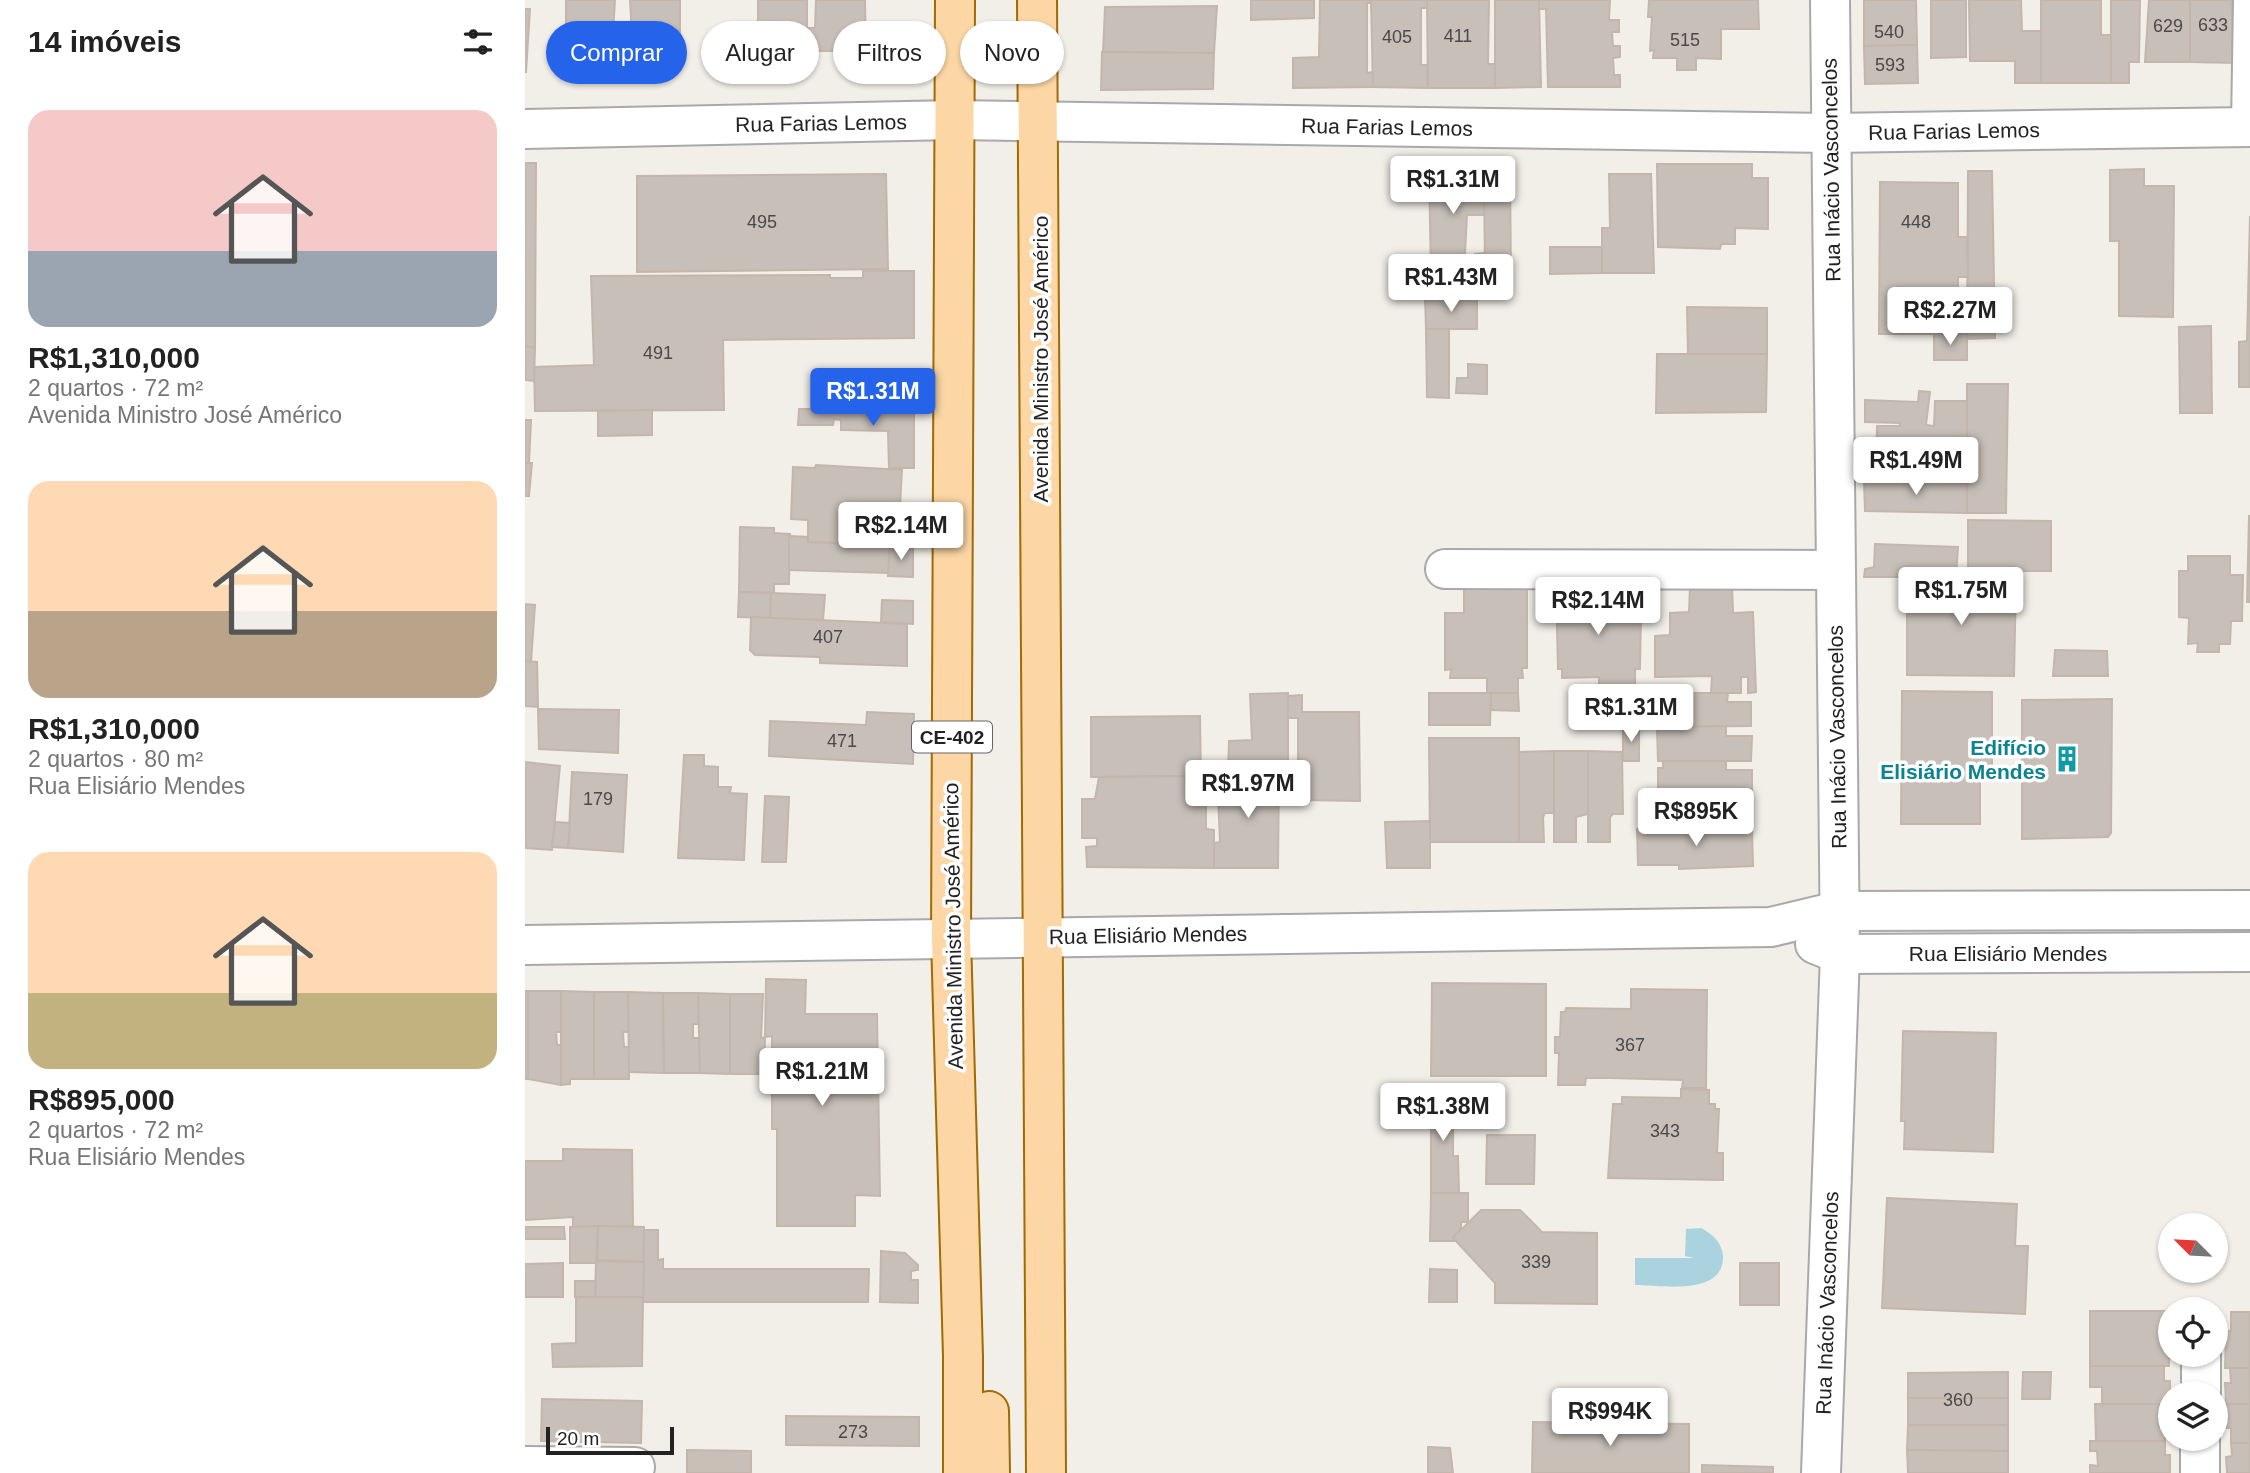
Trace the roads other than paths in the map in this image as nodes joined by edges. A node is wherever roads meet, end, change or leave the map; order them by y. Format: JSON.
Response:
{"nodes":[{"id":1,"x":955,"y":0,"type":"edge"},
{"id":2,"x":1037,"y":0,"type":"edge"},
{"id":3,"x":1830,"y":0,"type":"edge"},
{"id":4,"x":2246,"y":0,"type":"edge"},
{"id":5,"x":955,"y":121,"type":"junction"},
{"id":6,"x":1038,"y":122,"type":"junction"},
{"id":7,"x":2247,"y":127,"type":"edge"},
{"id":8,"x":525,"y":129,"type":"edge"},
{"id":9,"x":1831,"y":133,"type":"junction"},
{"id":10,"x":1445,"y":569,"type":"dead end"},
{"id":11,"x":1835,"y":570,"type":"junction"},
{"id":12,"x":2250,"y":910,"type":"edge"},
{"id":13,"x":1838,"y":911,"type":"junction"},
{"id":14,"x":1770,"y":927,"type":"junction"},
{"id":15,"x":1043,"y":936,"type":"junction"},
{"id":16,"x":951,"y":938,"type":"junction"},
{"id":17,"x":525,"y":944,"type":"edge"},
{"id":18,"x":2250,"y":952,"type":"edge"},
{"id":19,"x":1840,"y":954,"type":"junction"},
{"id":20,"x":963,"y":1356,"type":"junction"},
{"id":21,"x":2200,"y":1451,"type":"edge"},
{"id":22,"x":525,"y":1466,"type":"edge"},
{"id":23,"x":635,"y":1468,"type":"dead end"},
{"id":24,"x":963,"y":1473,"type":"edge"},
{"id":25,"x":990,"y":1473,"type":"edge"},
{"id":26,"x":1046,"y":1473,"type":"edge"},
{"id":27,"x":1821,"y":1473,"type":"edge"},
{"id":28,"x":2200,"y":1473,"type":"edge"}],
"edges":[{"from":1,"to":5,"type":"main road","name":"Avenida Ministro José Américo","number":"CE-402"},
{"from":2,"to":6,"type":"main road","name":"Avenida Ministro José Américo"},
{"from":3,"to":9,"type":"street","name":"Rua Inácio Vasconcelos"},
{"from":4,"to":7,"type":"lane"},
{"from":5,"to":6,"type":"street","name":"Rua Farias Lemos"},
{"from":5,"to":8,"type":"street","name":"Rua Farias Lemos"},
{"from":5,"to":16,"type":"main road","name":"Avenida Ministro José Américo","number":"CE-402"},
{"from":6,"to":9,"type":"street","name":"Rua Farias Lemos"},
{"from":6,"to":15,"type":"main road","name":"Avenida Ministro José Américo"},
{"from":7,"to":9,"type":"street","name":"Rua Farias Lemos"},
{"from":9,"to":11,"type":"street","name":"Rua Inácio Vasconcelos"},
{"from":10,"to":11,"type":"street"},
{"from":11,"to":13,"type":"street","name":"Rua Inácio Vasconcelos"},
{"from":12,"to":13,"type":"street","name":"Rua Elisiário Mendes"},
{"from":13,"to":14,"type":"street","name":"Rua Elisiário Mendes"},
{"from":13,"to":19,"type":"street","name":"Rua Inácio Vasconcelos"},
{"from":14,"to":15,"type":"street","name":"Rua Elisiário Mendes"},
{"from":14,"to":19,"type":"street","name":"Rua Elisiário Mendes"},
{"from":15,"to":16,"type":"street","name":"Rua Elisiário Mendes"},
{"from":15,"to":26,"type":"main road","name":"Avenida Ministro José Américo"},
{"from":16,"to":17,"type":"street","name":"Rua Elisiário Mendes"},
{"from":16,"to":20,"type":"main road","name":"Avenida Ministro José Américo","number":"CE-402"},
{"from":18,"to":19,"type":"street","name":"Rua Elisiário Mendes"},
{"from":19,"to":27,"type":"street","name":"Rua Inácio Vasconcelos"},
{"from":20,"to":24,"type":"main road","name":"Avenida Ministro José Américo","number":"CE-402"},
{"from":20,"to":25,"type":"main road"},
{"from":21,"to":28,"type":"street"},
{"from":22,"to":23,"type":"street"}]}
